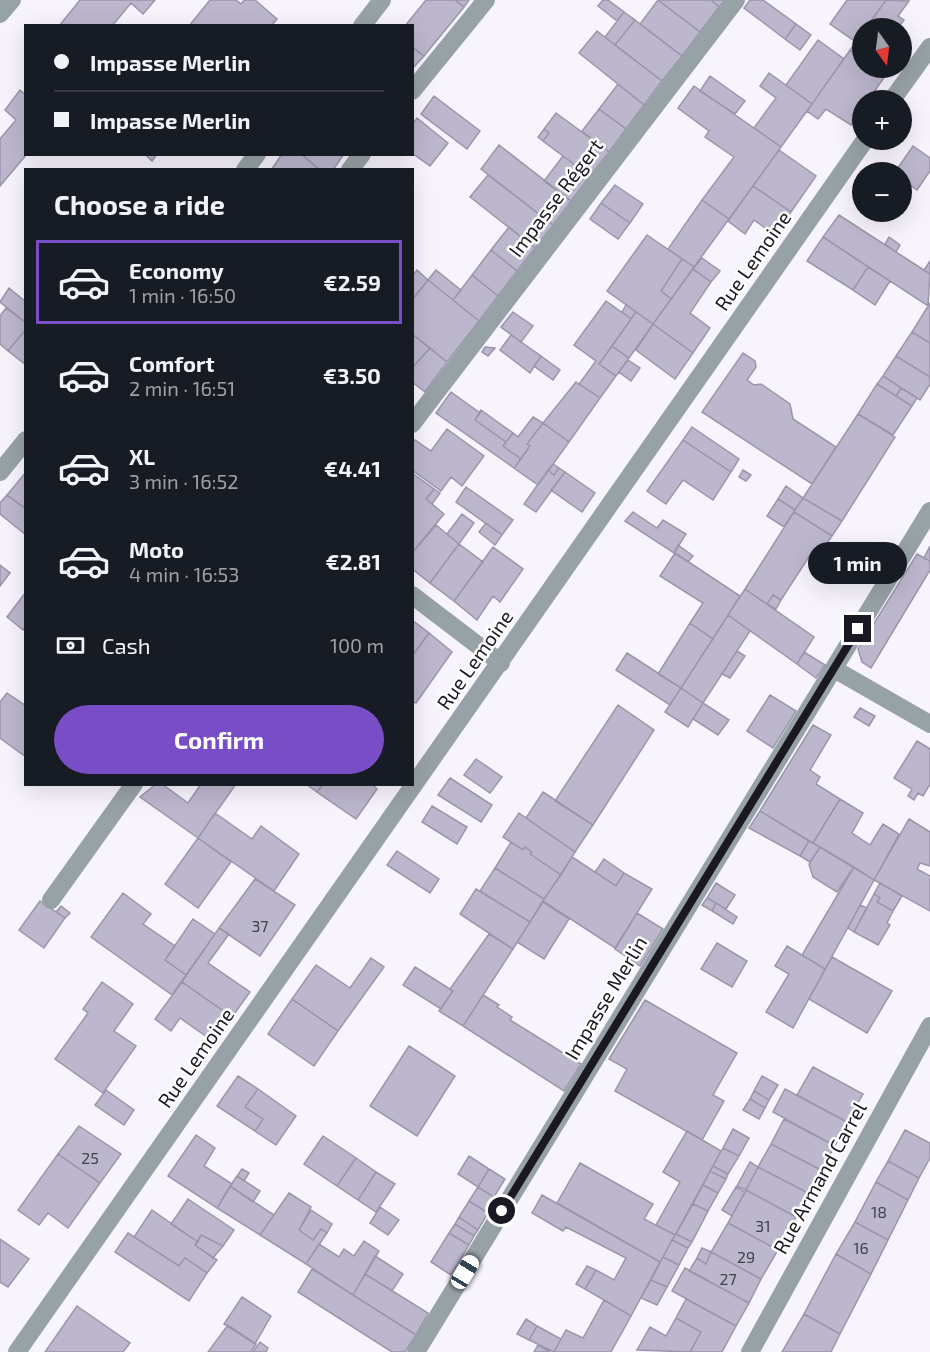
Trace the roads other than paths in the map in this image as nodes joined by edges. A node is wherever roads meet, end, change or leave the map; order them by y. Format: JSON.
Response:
{"nodes":[{"id":1,"x":12,"y":0,"type":"edge"},
{"id":2,"x":382,"y":0,"type":"edge"},
{"id":3,"x":486,"y":0,"type":"edge"},
{"id":4,"x":736,"y":0,"type":"edge"},
{"id":5,"x":0,"y":14,"type":"edge"},
{"id":6,"x":364,"y":24,"type":"edge"},
{"id":7,"x":930,"y":47,"type":"edge"},
{"id":8,"x":414,"y":89,"type":"edge"},
{"id":9,"x":899,"y":90,"type":"edge"},
{"id":10,"x":858,"y":150,"type":"edge"},
{"id":11,"x":414,"y":421,"type":"edge"},
{"id":12,"x":24,"y":442,"type":"edge"},
{"id":13,"x":0,"y":472,"type":"edge"},
{"id":14,"x":930,"y":511,"type":"edge"},
{"id":15,"x":414,"y":597,"type":"edge"},
{"id":16,"x":501,"y":663,"type":"junction"},
{"id":17,"x":834,"y":669,"type":"junction"},
{"id":18,"x":930,"y":724,"type":"edge"},
{"id":19,"x":133,"y":786,"type":"edge"},
{"id":20,"x":51,"y":900,"type":"dead end"},
{"id":21,"x":930,"y":1026,"type":"edge"},
{"id":22,"x":17,"y":1352,"type":"edge"},
{"id":23,"x":416,"y":1352,"type":"edge"},
{"id":24,"x":750,"y":1352,"type":"edge"}],
"edges":[{"from":1,"to":5,"type":"street"},
{"from":2,"to":6,"type":"street"},
{"from":3,"to":8,"type":"street"},
{"from":4,"to":11,"type":"street","name":"Impasse Régert"},
{"from":7,"to":9,"type":"street"},
{"from":10,"to":16,"type":"street","name":"Rue Lemoine"},
{"from":12,"to":13,"type":"street"},
{"from":14,"to":17,"type":"street","name":"Impasse Merlin"},
{"from":15,"to":16,"type":"street"},
{"from":16,"to":22,"type":"street","name":"Rue Lemoine"},
{"from":17,"to":18,"type":"street"},
{"from":17,"to":23,"type":"street","name":"Impasse Merlin"},
{"from":19,"to":20,"type":"street"},
{"from":21,"to":24,"type":"street","name":"Rue Armand Carrel"}]}
